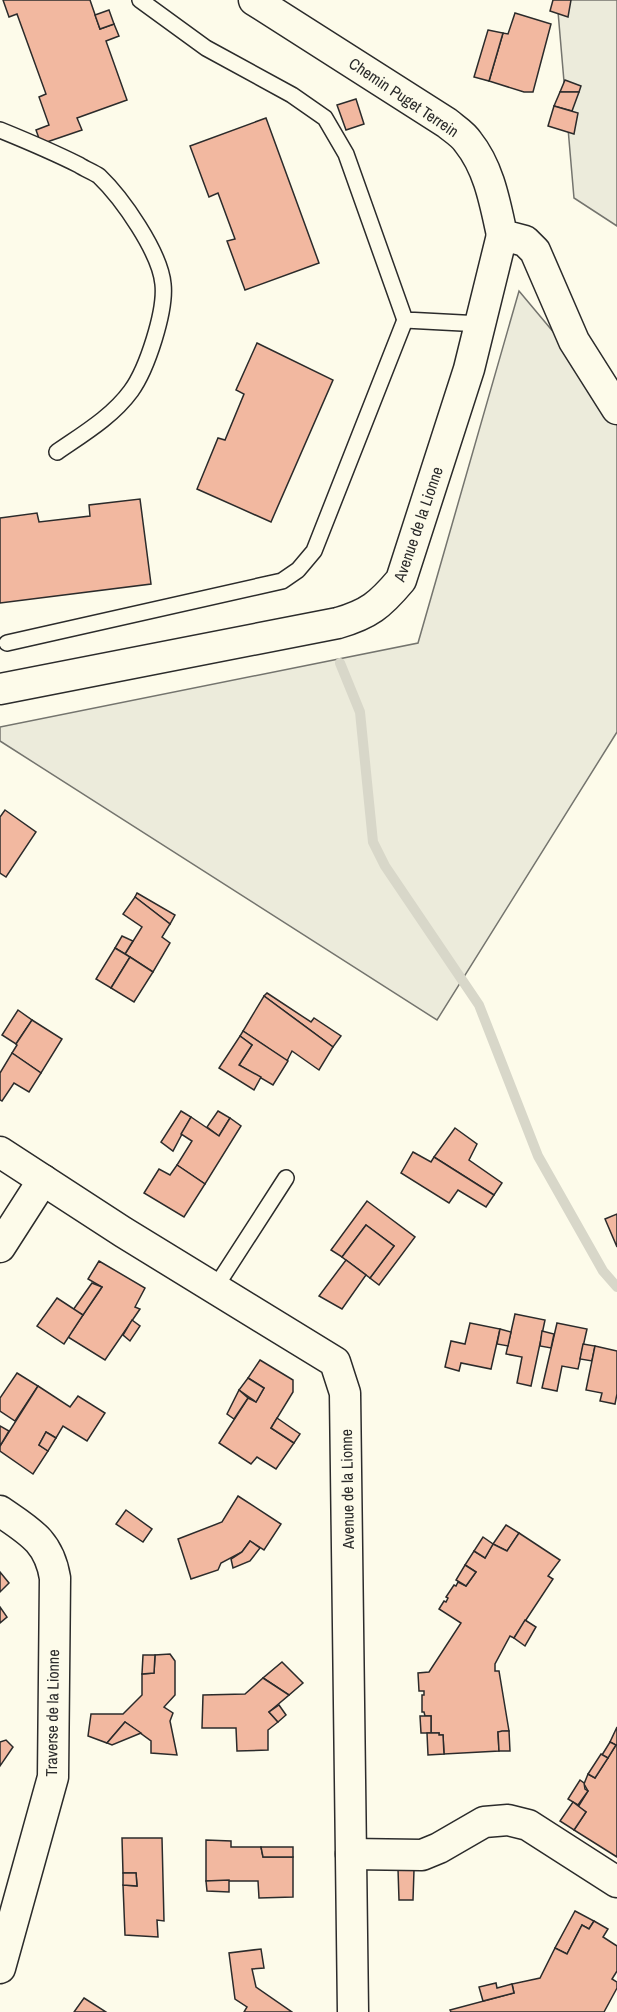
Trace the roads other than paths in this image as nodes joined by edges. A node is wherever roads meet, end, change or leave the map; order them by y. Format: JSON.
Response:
{"nodes":[{"id":1,"x":140,"y":0,"type":"edge"},
{"id":2,"x":254,"y":0,"type":"edge"},
{"id":3,"x":0,"y":130,"type":"edge"},
{"id":4,"x":502,"y":235,"type":"junction"},
{"id":5,"x":405,"y":320,"type":"junction"},
{"id":6,"x":481,"y":324,"type":"junction"},
{"id":7,"x":617,"y":409,"type":"edge"},
{"id":8,"x":57,"y":452,"type":"dead end"},
{"id":9,"x":7,"y":643,"type":"dead end"},
{"id":10,"x":0,"y":689,"type":"edge"},
{"id":11,"x":0,"y":1152,"type":"edge"},
{"id":12,"x":286,"y":1178,"type":"dead end"},
{"id":13,"x":43,"y":1180,"type":"junction"},
{"id":14,"x":0,"y":1247,"type":"edge"},
{"id":15,"x":215,"y":1288,"type":"junction"},
{"id":16,"x":0,"y":1511,"type":"edge"},
{"id":17,"x":351,"y":1854,"type":"junction"},
{"id":18,"x":617,"y":1882,"type":"edge"},
{"id":19,"x":0,"y":1968,"type":"edge"},
{"id":20,"x":353,"y":2012,"type":"edge"}],
"edges":[{"from":1,"to":5,"type":"lane"},
{"from":2,"to":4,"type":"street","name":"Chemin Puget Terrein"},
{"from":3,"to":8,"type":"lane"},
{"from":4,"to":6,"type":"street","name":"Avenue de la Lionne"},
{"from":4,"to":7,"type":"street"},
{"from":5,"to":6,"type":"lane"},
{"from":5,"to":9,"type":"lane"},
{"from":6,"to":10,"type":"street","name":"Avenue de la Lionne"},
{"from":11,"to":13,"type":"street","name":"Avenue de la Lionne"},
{"from":12,"to":15,"type":"lane"},
{"from":13,"to":14,"type":"street"},
{"from":13,"to":15,"type":"street","name":"Avenue de la Lionne"},
{"from":15,"to":17,"type":"street","name":"Avenue de la Lionne"},
{"from":16,"to":19,"type":"street","name":"Traverse de la Lionne"},
{"from":17,"to":18,"type":"street"},
{"from":17,"to":20,"type":"street","name":"Avenue de la Lionne"}]}
